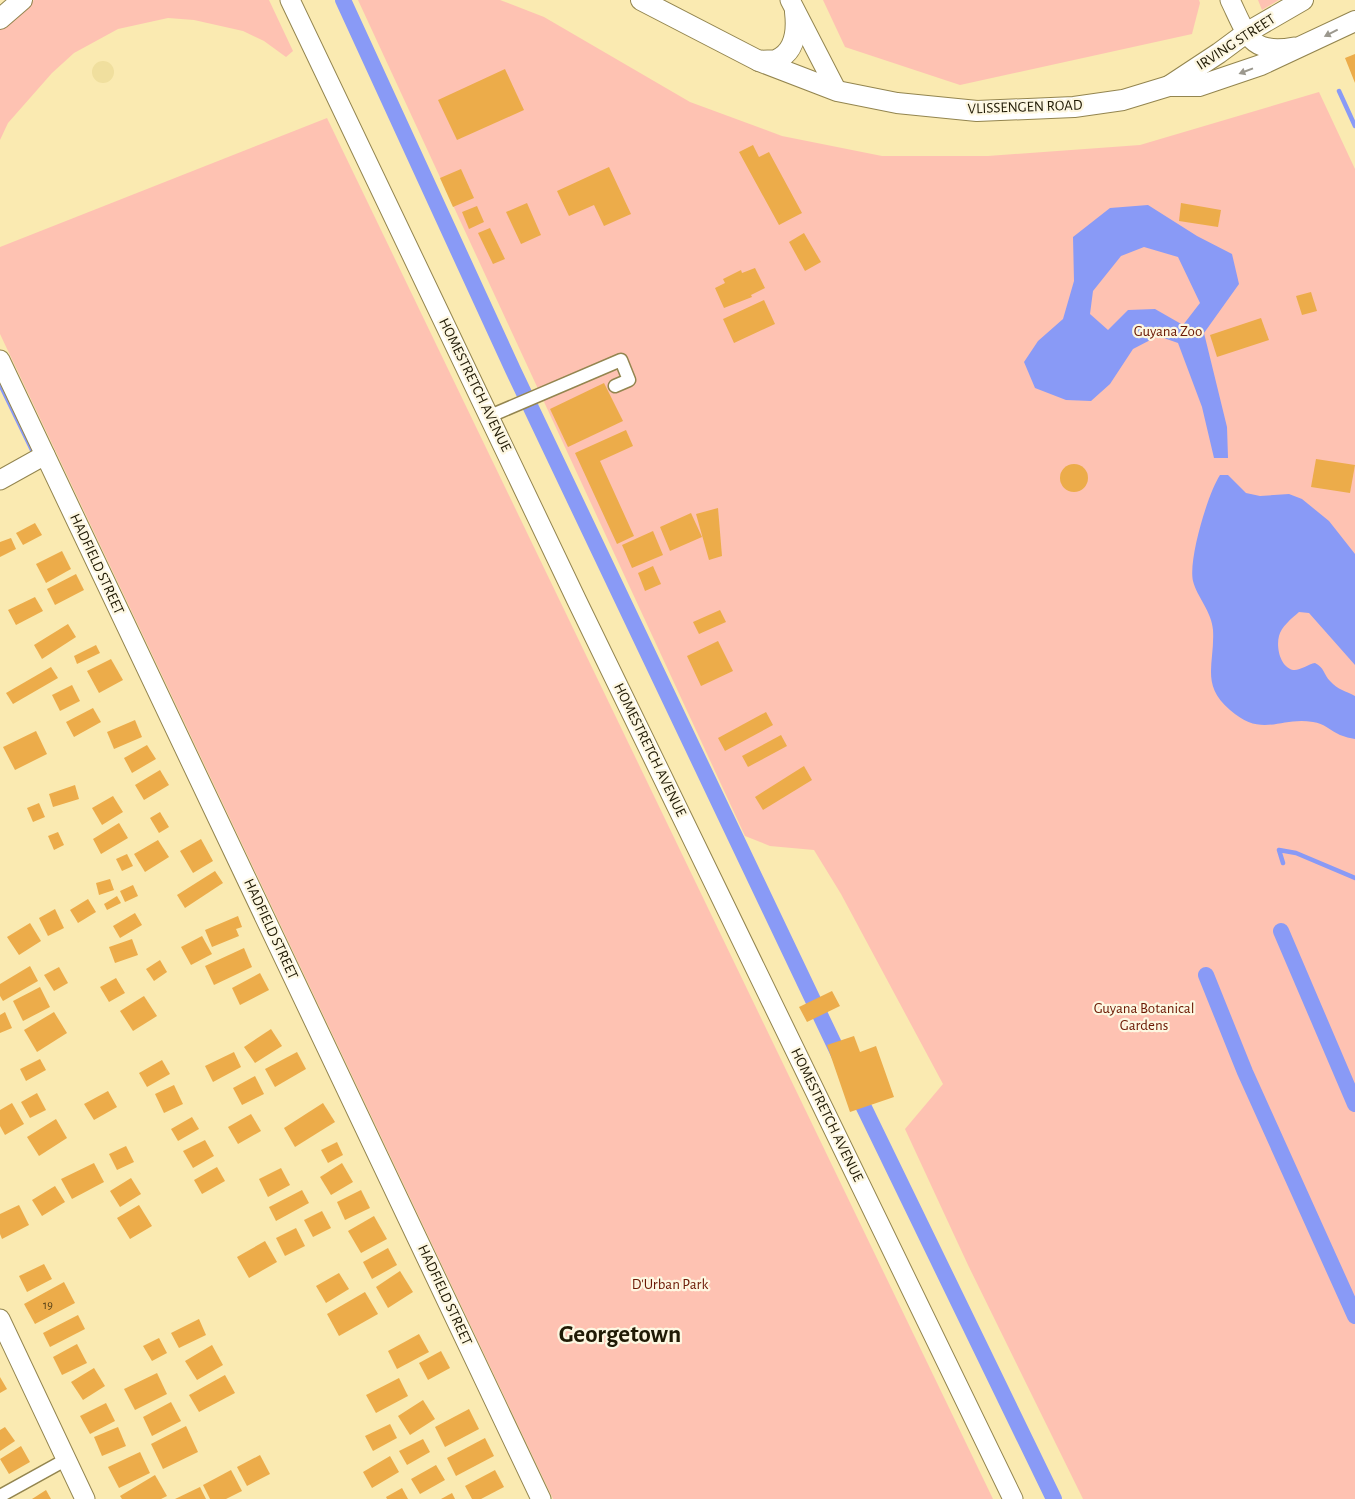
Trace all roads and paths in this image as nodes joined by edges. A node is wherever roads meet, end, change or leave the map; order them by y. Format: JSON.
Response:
{"nodes":[{"id":1,"x":22,"y":0,"type":"edge"},
{"id":2,"x":290,"y":0,"type":"edge"},
{"id":3,"x":641,"y":0,"type":"edge"},
{"id":4,"x":1230,"y":0,"type":"edge"},
{"id":5,"x":1303,"y":0,"type":"edge"},
{"id":6,"x":792,"y":6,"type":"edge"},
{"id":7,"x":0,"y":19,"type":"edge"},
{"id":8,"x":1355,"y":21,"type":"edge"},
{"id":9,"x":1246,"y":33,"type":"junction"},
{"id":10,"x":1308,"y":45,"type":"junction"},
{"id":11,"x":759,"y":61,"type":"junction"},
{"id":12,"x":1169,"y":86,"type":"junction"},
{"id":13,"x":837,"y":90,"type":"junction"},
{"id":14,"x":0,"y":360,"type":"edge"},
{"id":15,"x":615,"y":386,"type":"dead end"},
{"id":16,"x":490,"y":416,"type":"junction"},
{"id":17,"x":45,"y":454,"type":"junction"},
{"id":18,"x":0,"y":480,"type":"edge"},
{"id":19,"x":0,"y":1319,"type":"edge"},
{"id":20,"x":66,"y":1459,"type":"junction"},
{"id":21,"x":0,"y":1496,"type":"edge"},
{"id":22,"x":85,"y":1499,"type":"edge"},
{"id":23,"x":541,"y":1499,"type":"edge"},
{"id":24,"x":1013,"y":1499,"type":"edge"}],
"edges":[{"from":1,"to":7,"type":"main road"},
{"from":2,"to":16,"type":"main road","name":"HOMESTRETCH AVENUE"},
{"from":3,"to":11,"type":"main road","name":"VLISSENGEN ROAD"},
{"from":4,"to":9,"type":"main road"},
{"from":5,"to":9,"type":"main road","name":"IRVING STREET"},
{"from":6,"to":11,"type":"main road"},
{"from":6,"to":13,"type":"main road"},
{"from":8,"to":10,"type":"main road","name":"VLISSENGEN ROAD","one_way":true},
{"from":9,"to":10,"type":"main road"},
{"from":9,"to":12,"type":"main road","name":"IRVING STREET"},
{"from":10,"to":12,"type":"main road","name":"VLISSENGEN ROAD","one_way":true},
{"from":11,"to":13,"type":"main road","name":"VLISSENGEN ROAD"},
{"from":12,"to":13,"type":"main road","name":"VLISSENGEN ROAD"},
{"from":14,"to":17,"type":"main road","name":"HADFIELD STREET"},
{"from":15,"to":16,"type":"street"},
{"from":16,"to":24,"type":"main road","name":"HOMESTRETCH AVENUE"},
{"from":17,"to":18,"type":"main road"},
{"from":17,"to":23,"type":"main road","name":"HADFIELD STREET"},
{"from":19,"to":20,"type":"main road"},
{"from":20,"to":21,"type":"street"},
{"from":20,"to":22,"type":"main road"}]}
